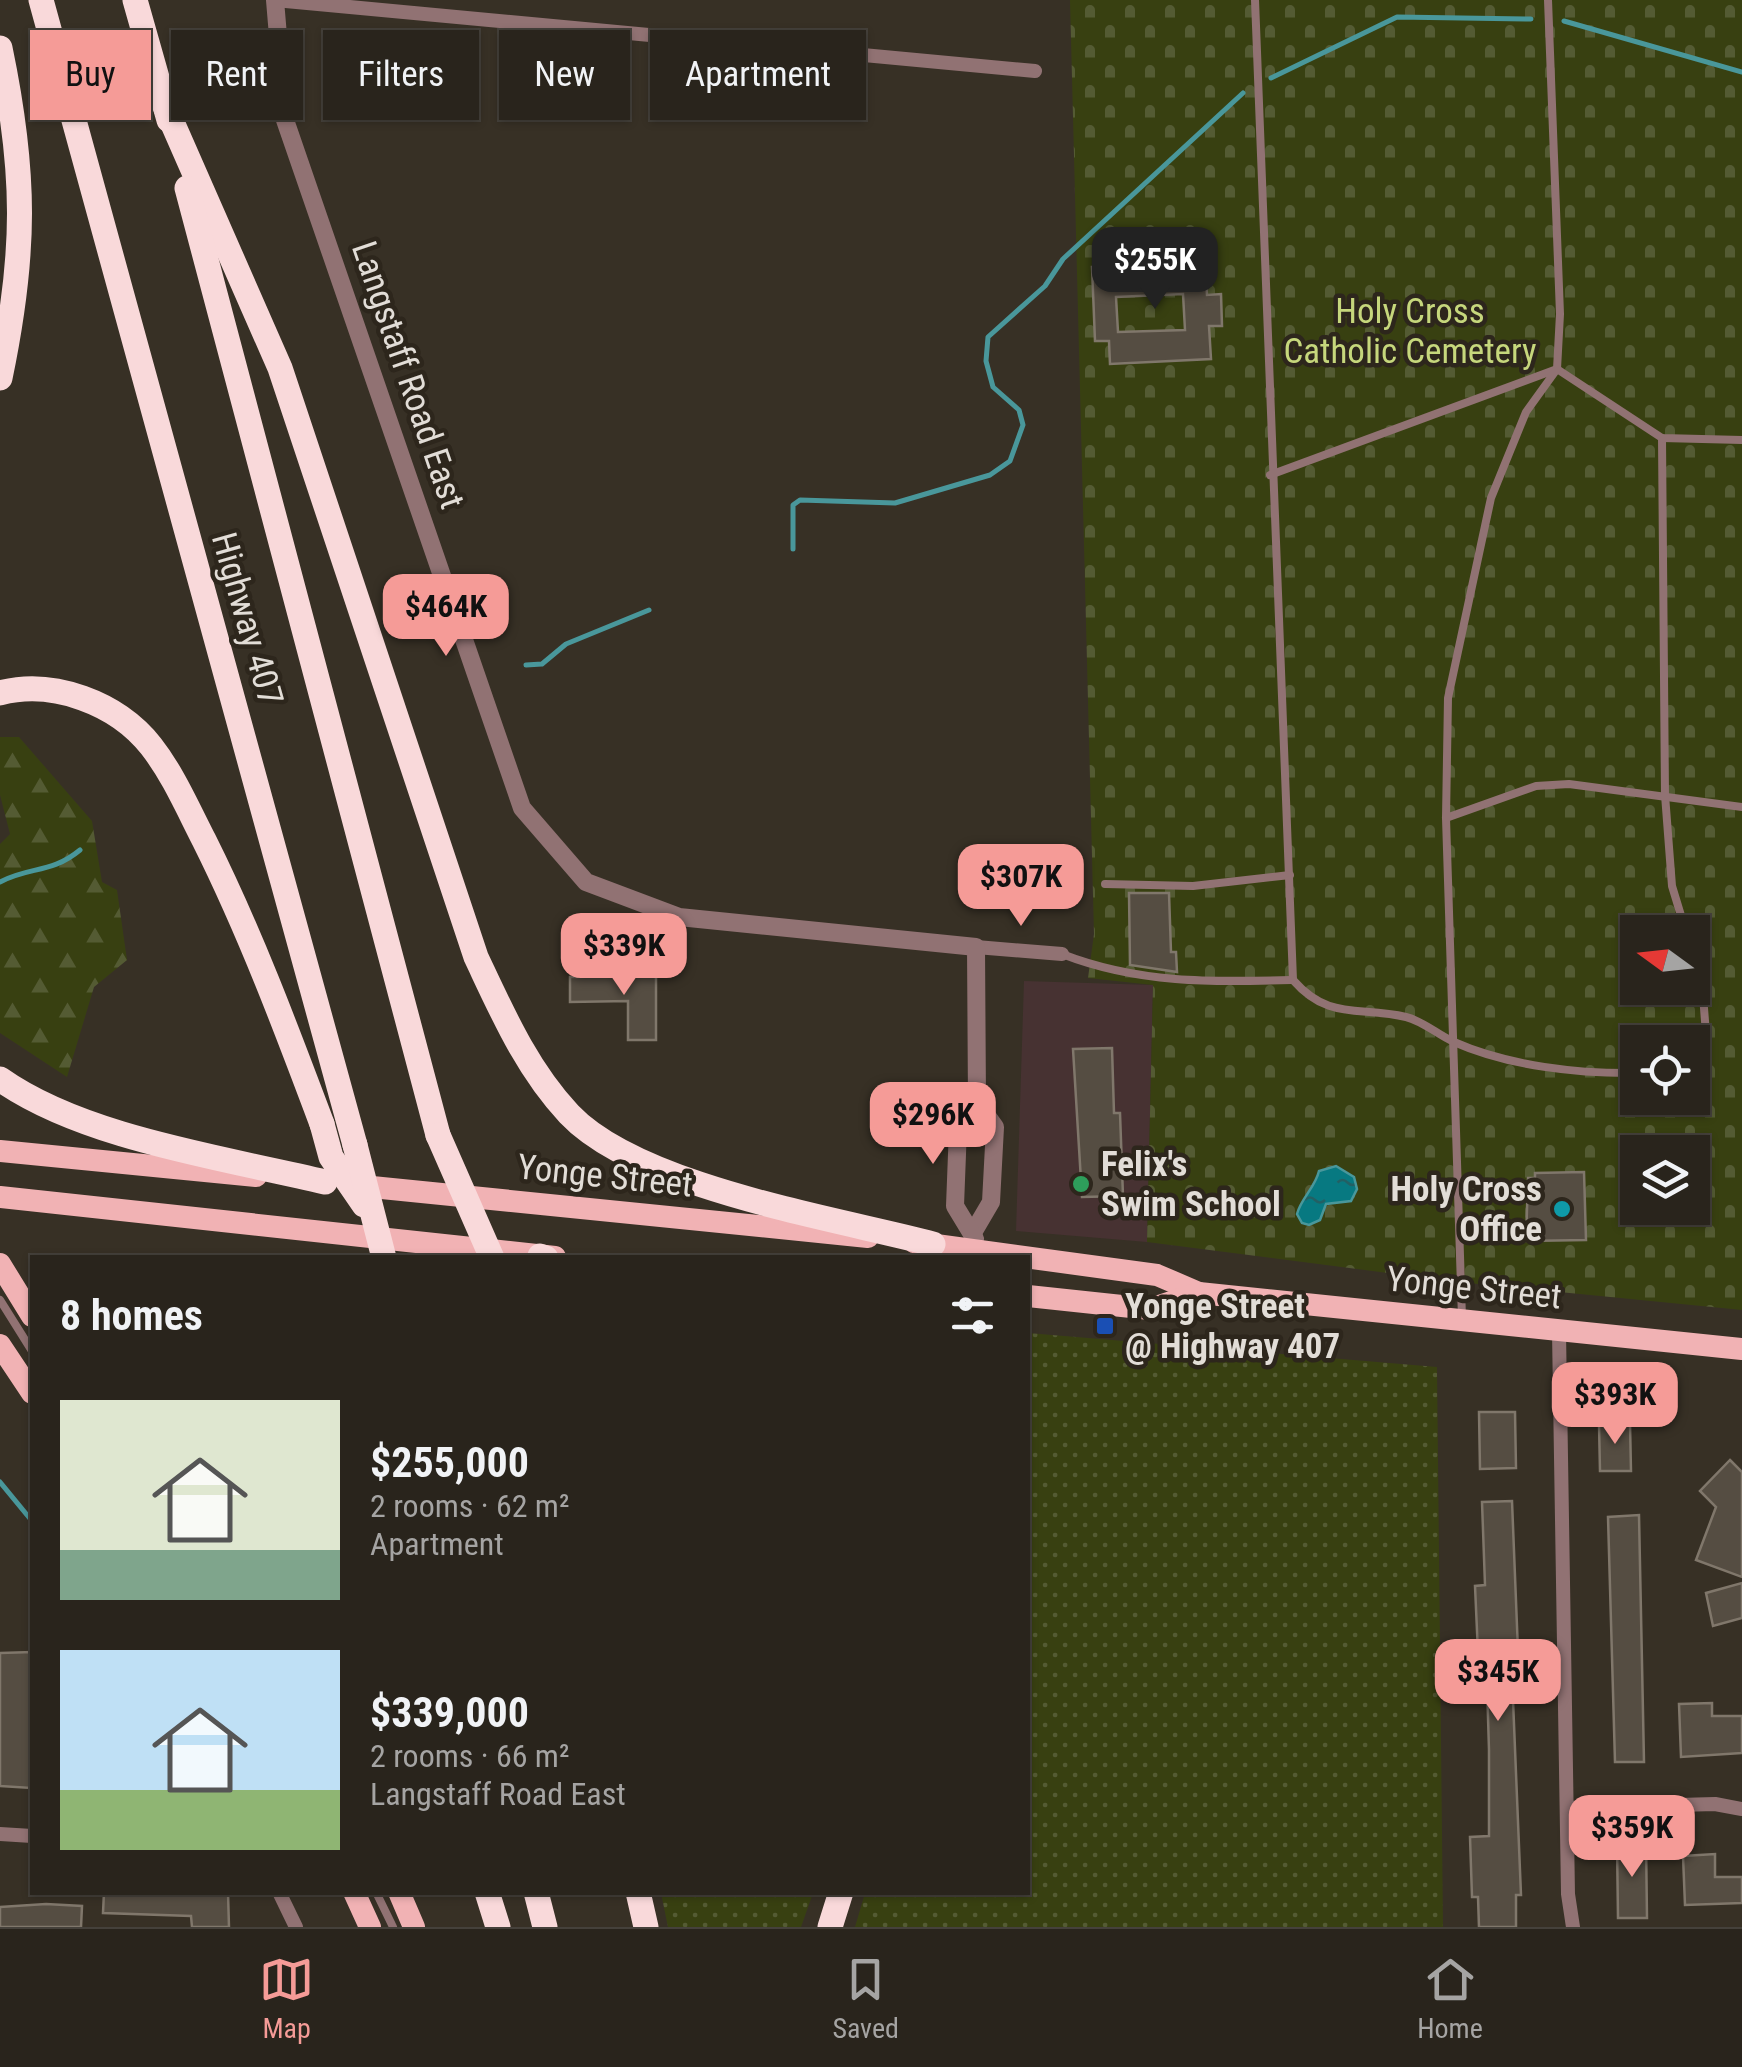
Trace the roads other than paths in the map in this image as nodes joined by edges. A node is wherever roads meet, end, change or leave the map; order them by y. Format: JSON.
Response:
{"nodes":[{"id":1,"x":41,"y":0,"type":"edge"},
{"id":2,"x":136,"y":0,"type":"edge"},
{"id":3,"x":276,"y":0,"type":"edge"},
{"id":4,"x":1255,"y":0,"type":"edge"},
{"id":5,"x":1548,"y":2,"type":"edge"},
{"id":6,"x":0,"y":48,"type":"edge"},
{"id":7,"x":1034,"y":71,"type":"dead end"},
{"id":8,"x":165,"y":106,"type":"junction"},
{"id":9,"x":1557,"y":369,"type":"junction"},
{"id":10,"x":0,"y":378,"type":"edge"},
{"id":11,"x":1662,"y":438,"type":"junction"},
{"id":12,"x":1742,"y":440,"type":"edge"},
{"id":13,"x":1270,"y":474,"type":"junction"},
{"id":14,"x":0,"y":693,"type":"edge"},
{"id":15,"x":1665,"y":795,"type":"junction"},
{"id":16,"x":1742,"y":806,"type":"edge"},
{"id":17,"x":1446,"y":818,"type":"junction"},
{"id":18,"x":1290,"y":876,"type":"junction"},
{"id":19,"x":1105,"y":884,"type":"dead end"},
{"id":20,"x":1681,"y":915,"type":"edge"},
{"id":21,"x":976,"y":948,"type":"junction"},
{"id":22,"x":1062,"y":954,"type":"joint"},
{"id":23,"x":1294,"y":980,"type":"junction"},
{"id":24,"x":1453,"y":1042,"type":"junction"},
{"id":25,"x":1620,"y":1072,"type":"edge"},
{"id":26,"x":0,"y":1079,"type":"edge"},
{"id":27,"x":977,"y":1102,"type":"junction"},
{"id":28,"x":438,"y":1136,"type":"junction"},
{"id":29,"x":0,"y":1150,"type":"edge"},
{"id":30,"x":325,"y":1182,"type":"junction"},
{"id":31,"x":0,"y":1197,"type":"edge"},
{"id":32,"x":376,"y":1221,"type":"junction"},
{"id":33,"x":933,"y":1244,"type":"junction"},
{"id":34,"x":977,"y":1246,"type":"edge"},
{"id":35,"x":383,"y":1255,"type":"edge"},
{"id":36,"x":472,"y":1255,"type":"edge"},
{"id":37,"x":491,"y":1255,"type":"edge"},
{"id":38,"x":525,"y":1255,"type":"edge"},
{"id":39,"x":0,"y":1264,"type":"edge"},
{"id":40,"x":0,"y":1288,"type":"edge"},
{"id":41,"x":1199,"y":1293,"type":"junction"},
{"id":42,"x":1030,"y":1296,"type":"edge"},
{"id":43,"x":0,"y":1300,"type":"edge"},
{"id":44,"x":30,"y":1301,"type":"edge"},
{"id":45,"x":30,"y":1313,"type":"edge"},
{"id":46,"x":1462,"y":1322,"type":"junction"},
{"id":47,"x":1559,"y":1332,"type":"junction"},
{"id":48,"x":0,"y":1345,"type":"edge"},
{"id":49,"x":30,"y":1348,"type":"edge"},
{"id":50,"x":1742,"y":1349,"type":"edge"},
{"id":51,"x":30,"y":1390,"type":"edge"},
{"id":52,"x":1567,"y":1808,"type":"junction"},
{"id":53,"x":1742,"y":1808,"type":"edge"},
{"id":54,"x":0,"y":1834,"type":"edge"},
{"id":55,"x":30,"y":1836,"type":"edge"},
{"id":56,"x":280,"y":1895,"type":"edge"},
{"id":57,"x":355,"y":1895,"type":"edge"},
{"id":58,"x":377,"y":1895,"type":"edge"},
{"id":59,"x":400,"y":1895,"type":"edge"},
{"id":60,"x":488,"y":1895,"type":"edge"},
{"id":61,"x":537,"y":1895,"type":"edge"},
{"id":62,"x":639,"y":1895,"type":"edge"},
{"id":63,"x":841,"y":1895,"type":"edge"},
{"id":64,"x":296,"y":1927,"type":"edge"},
{"id":65,"x":370,"y":1927,"type":"edge"},
{"id":66,"x":393,"y":1927,"type":"edge"},
{"id":67,"x":414,"y":1927,"type":"edge"},
{"id":68,"x":498,"y":1927,"type":"edge"},
{"id":69,"x":545,"y":1927,"type":"edge"},
{"id":70,"x":646,"y":1927,"type":"edge"},
{"id":71,"x":830,"y":1927,"type":"edge"},
{"id":72,"x":1572,"y":1927,"type":"edge"}],
"edges":[{"from":1,"to":32,"type":"highway","name":"Highway 407","bridge":true},
{"from":2,"to":8,"type":"highway","name":"Highway 407"},
{"from":3,"to":7,"type":"street"},
{"from":3,"to":21,"type":"street","name":"Langstaff Road East"},
{"from":4,"to":13,"type":"lane"},
{"from":5,"to":9,"type":"lane"},
{"from":6,"to":10,"type":"highway"},
{"from":8,"to":28,"type":"highway","name":"Highway 407"},
{"from":8,"to":33,"type":"highway"},
{"from":9,"to":11,"type":"lane"},
{"from":9,"to":13,"type":"lane"},
{"from":9,"to":17,"type":"lane"},
{"from":11,"to":12,"type":"lane"},
{"from":11,"to":15,"type":"lane"},
{"from":13,"to":18,"type":"lane"},
{"from":14,"to":32,"type":"highway","bridge":true},
{"from":15,"to":16,"type":"lane"},
{"from":15,"to":17,"type":"lane"},
{"from":15,"to":20,"type":"lane"},
{"from":17,"to":24,"type":"lane"},
{"from":18,"to":19,"type":"lane"},
{"from":18,"to":23,"type":"lane"},
{"from":21,"to":22,"type":"street","name":"Langstaff Road East"},
{"from":21,"to":27,"type":"street"},
{"from":22,"to":23,"type":"lane"},
{"from":23,"to":24,"type":"lane"},
{"from":24,"to":25,"type":"lane"},
{"from":24,"to":46,"type":"lane"},
{"from":26,"to":30,"type":"highway"},
{"from":27,"to":34,"type":"street"},
{"from":27,"to":34,"type":"street"},
{"from":28,"to":36,"type":"highway","name":"Highway 407","bridge":true},
{"from":28,"to":37,"type":"highway","bridge":true},
{"from":29,"to":30,"type":"main road","name":"Yonge Street"},
{"from":30,"to":33,"type":"main road","name":"Yonge Street"},
{"from":31,"to":38,"type":"main road"},
{"from":32,"to":35,"type":"highway","name":"Highway 407","bridge":true},
{"from":33,"to":34,"type":"main road","name":"Yonge Street"},
{"from":34,"to":41,"type":"main road","name":"Yonge Street"},
{"from":39,"to":45,"type":"main road","bridge":true},
{"from":40,"to":44,"type":"highway"},
{"from":41,"to":42,"type":"main road","name":"Yonge Street"},
{"from":41,"to":46,"type":"main road","name":"Yonge Street"},
{"from":43,"to":49,"type":"lane"},
{"from":46,"to":47,"type":"main road","name":"Yonge Street"},
{"from":47,"to":50,"type":"main road","name":"Yonge Street"},
{"from":47,"to":52,"type":"street"},
{"from":48,"to":51,"type":"main road"},
{"from":52,"to":53,"type":"street"},
{"from":52,"to":72,"type":"street"},
{"from":54,"to":55,"type":"street"},
{"from":56,"to":64,"type":"street"},
{"from":57,"to":65,"type":"main road"},
{"from":58,"to":66,"type":"lane"},
{"from":59,"to":67,"type":"main road"},
{"from":60,"to":68,"type":"highway"},
{"from":61,"to":69,"type":"highway"},
{"from":62,"to":70,"type":"highway"},
{"from":63,"to":71,"type":"highway"}]}
